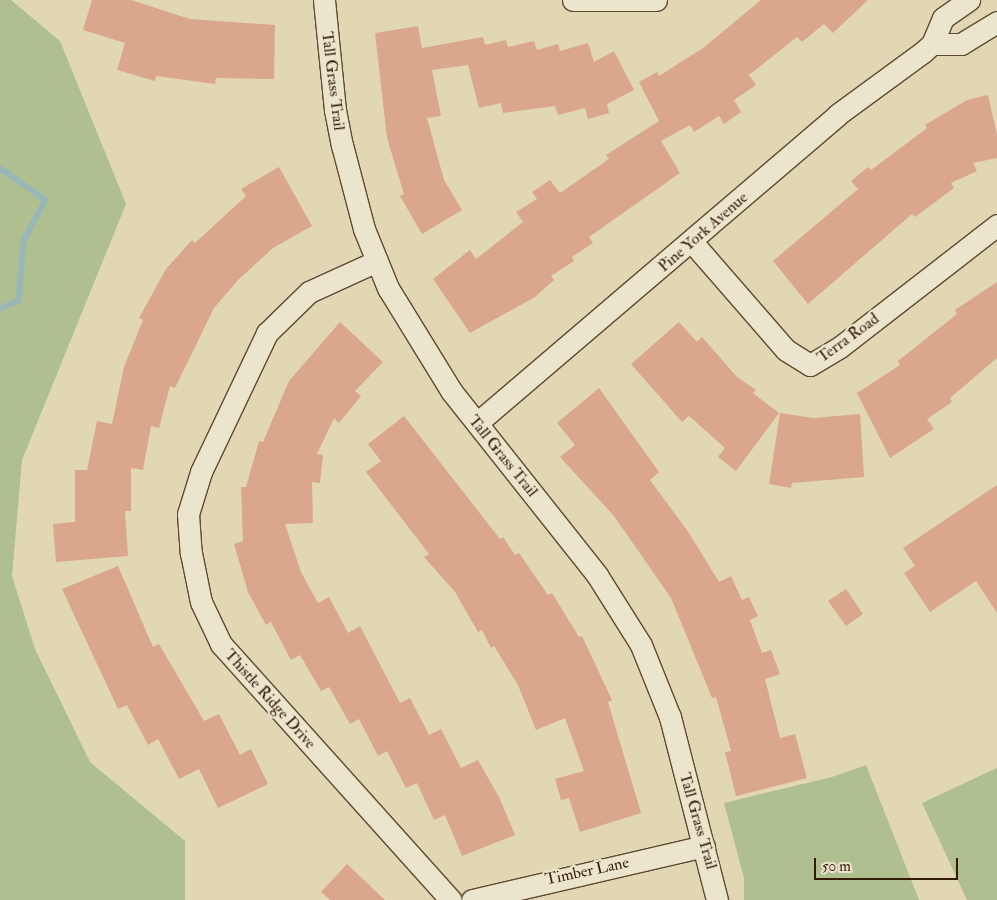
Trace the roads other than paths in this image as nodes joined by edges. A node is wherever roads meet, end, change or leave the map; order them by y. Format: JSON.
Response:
{"nodes":[{"id":1,"x":324,"y":0,"type":"edge"},
{"id":2,"x":573,"y":0,"type":"edge"},
{"id":3,"x":656,"y":0,"type":"edge"},
{"id":4,"x":969,"y":0,"type":"edge"},
{"id":5,"x":997,"y":22,"type":"edge"},
{"id":6,"x":932,"y":44,"type":"junction"},
{"id":7,"x":997,"y":224,"type":"edge"},
{"id":8,"x":692,"y":242,"type":"junction"},
{"id":9,"x":377,"y":261,"type":"junction"},
{"id":10,"x":476,"y":422,"type":"junction"},
{"id":11,"x":704,"y":846,"type":"junction"},
{"id":12,"x":451,"y":900,"type":"edge"},
{"id":13,"x":472,"y":900,"type":"edge"},
{"id":14,"x":717,"y":900,"type":"edge"}],
"edges":[{"from":1,"to":9,"type":"street","name":"Tall Grass Trail"},
{"from":2,"to":3,"type":"street"},
{"from":4,"to":6,"type":"street"},
{"from":5,"to":6,"type":"street"},
{"from":6,"to":8,"type":"street","name":"Pine York Avenue"},
{"from":7,"to":8,"type":"street","name":"Terra Road"},
{"from":8,"to":10,"type":"street","name":"Pine York Avenue"},
{"from":9,"to":10,"type":"street","name":"Tall Grass Trail"},
{"from":9,"to":12,"type":"street","name":"Thistle Ridge Drive"},
{"from":10,"to":11,"type":"street","name":"Tall Grass Trail"},
{"from":11,"to":13,"type":"street","name":"Timber Lane"},
{"from":11,"to":14,"type":"street","name":"Tall Grass Trail"}]}
